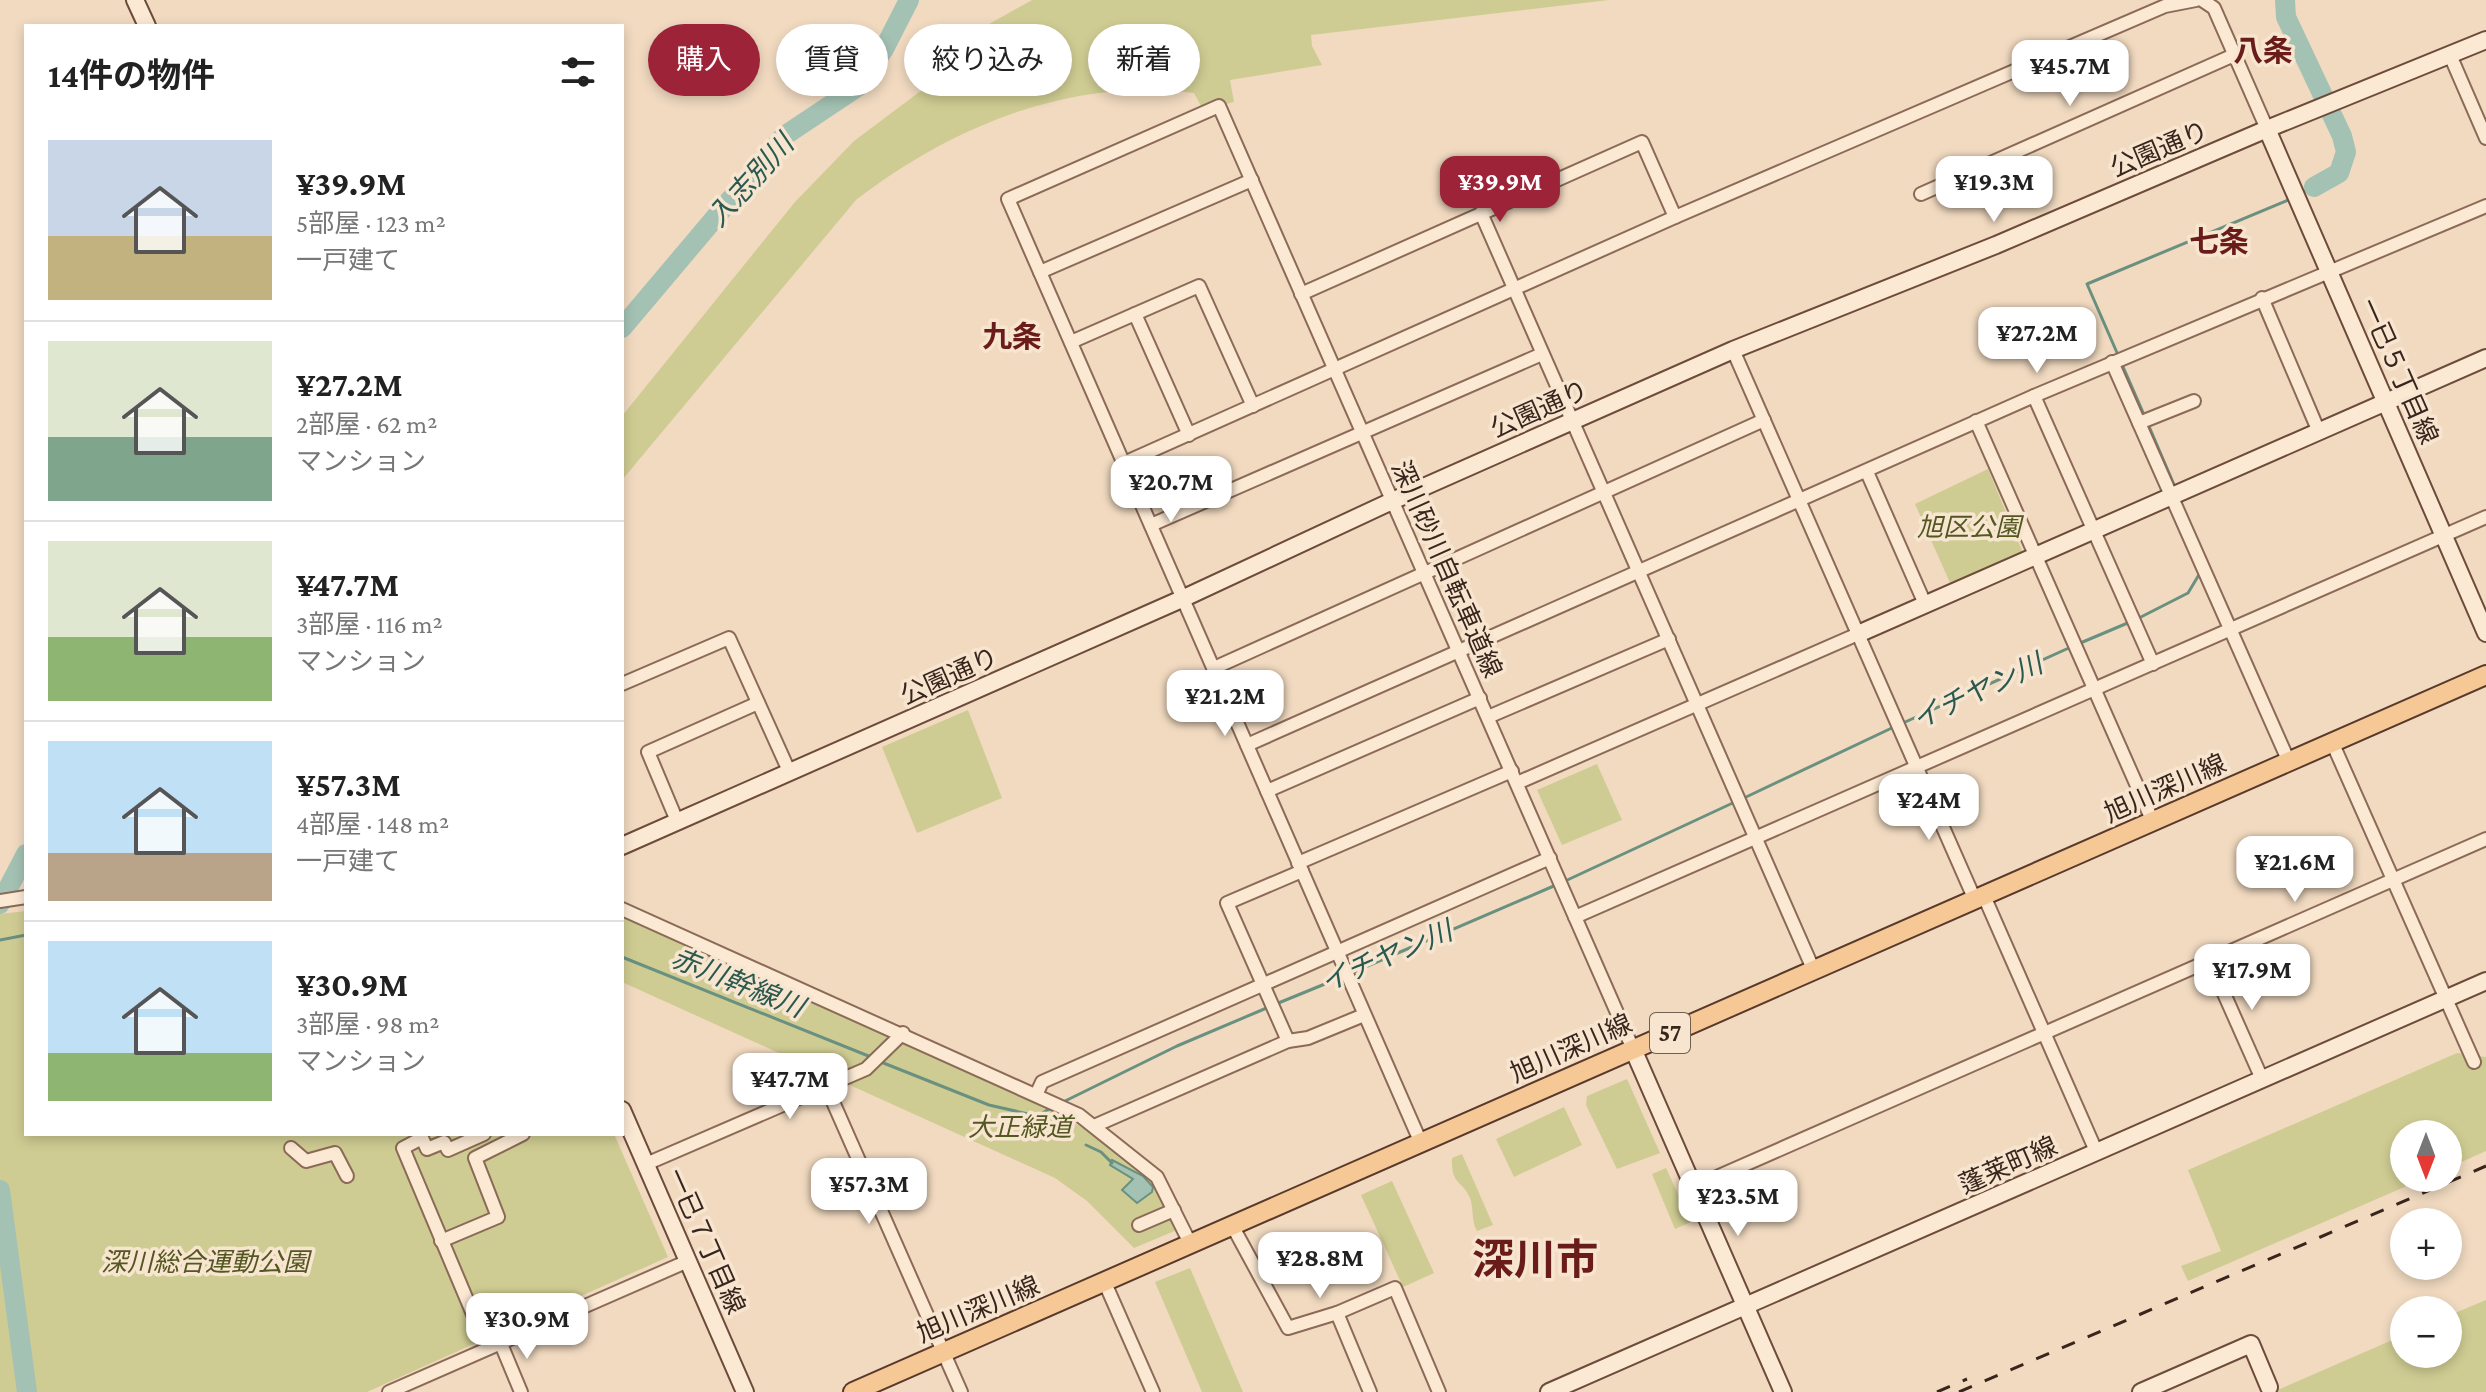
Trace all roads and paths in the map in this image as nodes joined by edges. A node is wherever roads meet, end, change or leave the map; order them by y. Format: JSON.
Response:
{"nodes":[{"id":1,"x":135,"y":0,"type":"edge"},
{"id":2,"x":2199,"y":0,"type":"edge"},
{"id":3,"x":146,"y":24,"type":"edge"},
{"id":4,"x":2486,"y":40,"type":"edge"},
{"id":5,"x":2234,"y":55,"type":"junction"},
{"id":6,"x":2450,"y":55,"type":"junction"},
{"id":7,"x":2267,"y":129,"type":"junction"},
{"id":8,"x":2486,"y":138,"type":"edge"},
{"id":9,"x":1252,"y":180,"type":"junction"},
{"id":10,"x":1921,"y":194,"type":"dead end"},
{"id":11,"x":2486,"y":206,"type":"edge"},
{"id":12,"x":1481,"y":213,"type":"junction"},
{"id":13,"x":1675,"y":217,"type":"junction"},
{"id":14,"x":1040,"y":272,"type":"junction"},
{"id":15,"x":2330,"y":272,"type":"junction"},
{"id":16,"x":1514,"y":289,"type":"junction"},
{"id":17,"x":1301,"y":294,"type":"junction"},
{"id":18,"x":2262,"y":298,"type":"junction"},
{"id":19,"x":1135,"y":314,"type":"junction"},
{"id":20,"x":1071,"y":342,"type":"junction"},
{"id":21,"x":1733,"y":350,"type":"junction"},
{"id":22,"x":1542,"y":354,"type":"junction"},
{"id":23,"x":2486,"y":358,"type":"edge"},
{"id":24,"x":2112,"y":362,"type":"junction"},
{"id":25,"x":1334,"y":369,"type":"junction"},
{"id":26,"x":2034,"y":396,"type":"junction"},
{"id":27,"x":2194,"y":401,"type":"dead end"},
{"id":28,"x":2386,"y":402,"type":"junction"},
{"id":29,"x":1253,"y":406,"type":"junction"},
{"id":30,"x":1571,"y":420,"type":"junction"},
{"id":31,"x":1764,"y":420,"type":"junction"},
{"id":32,"x":1976,"y":421,"type":"junction"},
{"id":33,"x":2139,"y":423,"type":"junction"},
{"id":34,"x":2319,"y":432,"type":"junction"},
{"id":35,"x":1363,"y":433,"type":"junction"},
{"id":36,"x":1189,"y":435,"type":"junction"},
{"id":37,"x":1124,"y":463,"type":"junction"},
{"id":38,"x":1867,"y":472,"type":"junction"},
{"id":39,"x":1603,"y":490,"type":"junction"},
{"id":40,"x":2171,"y":497,"type":"junction"},
{"id":41,"x":1392,"y":501,"type":"junction"},
{"id":42,"x":1800,"y":501,"type":"junction"},
{"id":43,"x":2486,"y":517,"type":"edge"},
{"id":44,"x":1151,"y":525,"type":"junction"},
{"id":45,"x":2094,"y":530,"type":"junction"},
{"id":46,"x":2445,"y":536,"type":"junction"},
{"id":47,"x":2036,"y":556,"type":"junction"},
{"id":48,"x":1424,"y":571,"type":"junction"},
{"id":49,"x":1640,"y":572,"type":"junction"},
{"id":50,"x":1184,"y":598,"type":"junction"},
{"id":51,"x":1925,"y":604,"type":"junction"},
{"id":52,"x":2231,"y":630,"type":"junction"},
{"id":53,"x":2486,"y":633,"type":"edge"},
{"id":54,"x":1858,"y":634,"type":"junction"},
{"id":55,"x":1669,"y":639,"type":"junction"},
{"id":56,"x":1459,"y":652,"type":"junction"},
{"id":57,"x":2153,"y":664,"type":"junction"},
{"id":58,"x":1214,"y":668,"type":"junction"},
{"id":59,"x":2486,"y":675,"type":"edge"},
{"id":60,"x":624,"y":683,"type":"edge"},
{"id":61,"x":2094,"y":689,"type":"junction"},
{"id":62,"x":1480,"y":698,"type":"junction"},
{"id":63,"x":758,"y":703,"type":"junction"},
{"id":64,"x":1698,"y":705,"type":"junction"},
{"id":65,"x":1488,"y":717,"type":"junction"},
{"id":66,"x":2332,"y":742,"type":"junction"},
{"id":67,"x":1247,"y":745,"type":"junction"},
{"id":68,"x":2289,"y":762,"type":"junction"},
{"id":69,"x":1916,"y":768,"type":"junction"},
{"id":70,"x":789,"y":771,"type":"junction"},
{"id":71,"x":1514,"y":777,"type":"junction"},
{"id":72,"x":1267,"y":791,"type":"junction"},
{"id":73,"x":677,"y":821,"type":"junction"},
{"id":74,"x":2153,"y":822,"type":"junction"},
{"id":75,"x":1755,"y":838,"type":"junction"},
{"id":76,"x":2486,"y":839,"type":"edge"},
{"id":77,"x":624,"y":845,"type":"edge"},
{"id":78,"x":1550,"y":858,"type":"junction"},
{"id":79,"x":1300,"y":867,"type":"junction"},
{"id":80,"x":2394,"y":880,"type":"junction"},
{"id":81,"x":24,"y":897,"type":"edge"},
{"id":82,"x":1980,"y":898,"type":"junction"},
{"id":83,"x":0,"y":901,"type":"edge"},
{"id":84,"x":624,"y":910,"type":"edge"},
{"id":85,"x":1575,"y":917,"type":"junction"},
{"id":86,"x":1336,"y":953,"type":"junction"},
{"id":87,"x":2210,"y":962,"type":"junction"},
{"id":88,"x":1814,"y":971,"type":"junction"},
{"id":89,"x":2486,"y":981,"type":"edge"},
{"id":90,"x":1264,"y":986,"type":"junction"},
{"id":91,"x":2446,"y":998,"type":"junction"},
{"id":92,"x":1364,"y":1015,"type":"junction"},
{"id":93,"x":903,"y":1033,"type":"junction"},
{"id":94,"x":2044,"y":1034,"type":"junction"},
{"id":95,"x":1288,"y":1041,"type":"junction"},
{"id":96,"x":1633,"y":1049,"type":"junction"},
{"id":97,"x":2474,"y":1062,"type":"dead end"},
{"id":98,"x":2262,"y":1079,"type":"junction"},
{"id":99,"x":826,"y":1086,"type":"junction"},
{"id":100,"x":1037,"y":1093,"type":"junction"},
{"id":101,"x":624,"y":1114,"type":"edge"},
{"id":102,"x":1094,"y":1126,"type":"junction"},
{"id":103,"x":480,"y":1136,"type":"edge"},
{"id":104,"x":519,"y":1136,"type":"edge"},
{"id":105,"x":1421,"y":1143,"type":"junction"},
{"id":106,"x":291,"y":1148,"type":"dead end"},
{"id":107,"x":2096,"y":1151,"type":"junction"},
{"id":108,"x":646,"y":1164,"type":"junction"},
{"id":109,"x":347,"y":1176,"type":"dead end"},
{"id":110,"x":1694,"y":1187,"type":"junction"},
{"id":111,"x":1174,"y":1210,"type":"junction"},
{"id":112,"x":1139,"y":1225,"type":"dead end"},
{"id":113,"x":1233,"y":1227,"type":"junction"},
{"id":114,"x":441,"y":1241,"type":"junction"},
{"id":115,"x":1191,"y":1245,"type":"junction"},
{"id":116,"x":688,"y":1261,"type":"junction"},
{"id":117,"x":1105,"y":1283,"type":"junction"},
{"id":118,"x":1746,"y":1306,"type":"junction"},
{"id":119,"x":1337,"y":1313,"type":"junction"},
{"id":120,"x":483,"y":1338,"type":"dead end"},
{"id":121,"x":501,"y":1344,"type":"junction"},
{"id":122,"x":944,"y":1352,"type":"junction"},
{"id":123,"x":2269,"y":1387,"type":"dead end"},
{"id":124,"x":389,"y":1392,"type":"edge"},
{"id":125,"x":521,"y":1392,"type":"edge"},
{"id":126,"x":745,"y":1392,"type":"edge"},
{"id":127,"x":853,"y":1392,"type":"edge"},
{"id":128,"x":961,"y":1392,"type":"edge"},
{"id":129,"x":1153,"y":1392,"type":"edge"},
{"id":130,"x":1370,"y":1392,"type":"edge"},
{"id":131,"x":1439,"y":1392,"type":"edge"},
{"id":132,"x":1549,"y":1392,"type":"edge"},
{"id":133,"x":1783,"y":1392,"type":"edge"},
{"id":134,"x":2141,"y":1392,"type":"edge"}],
"edges":[{"from":1,"to":3,"type":"street"},
{"from":2,"to":5,"type":"street"},
{"from":2,"to":13,"type":"street"},
{"from":4,"to":6,"type":"street","name":"公園通り"},
{"from":5,"to":7,"type":"street"},
{"from":5,"to":10,"type":"street"},
{"from":6,"to":7,"type":"street","name":"公園通り"},
{"from":6,"to":8,"type":"street"},
{"from":7,"to":15,"type":"street","name":"一已５丁目線"},
{"from":7,"to":21,"type":"street","name":"公園通り"},
{"from":9,"to":14,"type":"street"},
{"from":9,"to":14,"type":"street","name":"深川砂川自転車道線"},
{"from":9,"to":17,"type":"street","name":"深川砂川自転車道線"},
{"from":11,"to":15,"type":"street"},
{"from":12,"to":13,"type":"street"},
{"from":12,"to":16,"type":"street"},
{"from":12,"to":17,"type":"street"},
{"from":13,"to":16,"type":"street"},
{"from":14,"to":20,"type":"street"},
{"from":15,"to":18,"type":"street"},
{"from":15,"to":28,"type":"street","name":"一已５丁目線"},
{"from":16,"to":22,"type":"street"},
{"from":16,"to":25,"type":"street"},
{"from":17,"to":25,"type":"street","name":"深川砂川自転車道線"},
{"from":18,"to":24,"type":"street"},
{"from":18,"to":34,"type":"street"},
{"from":19,"to":20,"type":"street"},
{"from":19,"to":29,"type":"street"},
{"from":19,"to":36,"type":"street"},
{"from":20,"to":37,"type":"street"},
{"from":21,"to":30,"type":"street","name":"公園通り"},
{"from":21,"to":31,"type":"street"},
{"from":22,"to":30,"type":"street"},
{"from":22,"to":35,"type":"street"},
{"from":23,"to":28,"type":"street"},
{"from":24,"to":26,"type":"street"},
{"from":24,"to":33,"type":"street"},
{"from":25,"to":29,"type":"street"},
{"from":25,"to":35,"type":"street","name":"深川砂川自転車道線"},
{"from":26,"to":32,"type":"street"},
{"from":26,"to":45,"type":"street"},
{"from":27,"to":33,"type":"street"},
{"from":28,"to":34,"type":"street"},
{"from":28,"to":46,"type":"street","name":"一已５丁目線"},
{"from":29,"to":36,"type":"street"},
{"from":30,"to":39,"type":"street"},
{"from":30,"to":41,"type":"street","name":"公園通り"},
{"from":31,"to":39,"type":"street"},
{"from":31,"to":42,"type":"street"},
{"from":32,"to":38,"type":"street"},
{"from":32,"to":47,"type":"street"},
{"from":33,"to":40,"type":"street"},
{"from":34,"to":40,"type":"street"},
{"from":35,"to":41,"type":"street","name":"深川砂川自転車道線"},
{"from":35,"to":44,"type":"street"},
{"from":36,"to":37,"type":"street"},
{"from":37,"to":44,"type":"street"},
{"from":38,"to":42,"type":"street"},
{"from":38,"to":51,"type":"street"},
{"from":39,"to":48,"type":"street"},
{"from":39,"to":49,"type":"street"},
{"from":40,"to":45,"type":"street"},
{"from":40,"to":52,"type":"street"},
{"from":41,"to":48,"type":"street","name":"深川砂川自転車道線"},
{"from":41,"to":50,"type":"street","name":"公園通り"},
{"from":42,"to":49,"type":"street"},
{"from":42,"to":54,"type":"street"},
{"from":43,"to":46,"type":"street"},
{"from":44,"to":50,"type":"street"},
{"from":45,"to":47,"type":"street"},
{"from":45,"to":57,"type":"street"},
{"from":46,"to":52,"type":"street"},
{"from":46,"to":53,"type":"street","name":"一已５丁目線"},
{"from":47,"to":51,"type":"street"},
{"from":47,"to":61,"type":"street"},
{"from":48,"to":56,"type":"street","name":"深川砂川自転車道線"},
{"from":48,"to":58,"type":"street"},
{"from":49,"to":55,"type":"street"},
{"from":49,"to":56,"type":"street"},
{"from":50,"to":58,"type":"street"},
{"from":50,"to":70,"type":"street","name":"公園通り"},
{"from":51,"to":54,"type":"street"},
{"from":52,"to":57,"type":"street"},
{"from":52,"to":68,"type":"street"},
{"from":54,"to":64,"type":"street"},
{"from":54,"to":69,"type":"street"},
{"from":55,"to":64,"type":"street"},
{"from":55,"to":65,"type":"street"},
{"from":56,"to":62,"type":"street","name":"深川砂川自転車道線"},
{"from":56,"to":67,"type":"street"},
{"from":57,"to":61,"type":"street"},
{"from":58,"to":67,"type":"street"},
{"from":59,"to":66,"type":"main road","name":"旭川深川線","number":"57"},
{"from":60,"to":63,"type":"street"},
{"from":61,"to":69,"type":"street"},
{"from":61,"to":74,"type":"street"},
{"from":62,"to":65,"type":"street","name":"深川砂川自転車道線"},
{"from":62,"to":72,"type":"street"},
{"from":63,"to":70,"type":"street"},
{"from":63,"to":73,"type":"street"},
{"from":64,"to":71,"type":"street"},
{"from":64,"to":75,"type":"street"},
{"from":65,"to":71,"type":"street","name":"深川砂川自転車道線"},
{"from":66,"to":68,"type":"main road","name":"旭川深川線","number":"57"},
{"from":66,"to":80,"type":"street"},
{"from":67,"to":72,"type":"street"},
{"from":68,"to":74,"type":"main road","name":"旭川深川線","number":"57"},
{"from":69,"to":75,"type":"street"},
{"from":69,"to":82,"type":"street"},
{"from":70,"to":73,"type":"street","name":"公園通り"},
{"from":71,"to":78,"type":"street","name":"深川砂川自転車道線"},
{"from":71,"to":79,"type":"street"},
{"from":72,"to":79,"type":"street"},
{"from":73,"to":77,"type":"street","name":"公園通り"},
{"from":74,"to":82,"type":"main road","name":"旭川深川線","number":"57"},
{"from":75,"to":85,"type":"street"},
{"from":75,"to":88,"type":"street"},
{"from":76,"to":80,"type":"street"},
{"from":78,"to":85,"type":"street","name":"深川砂川自転車道線"},
{"from":78,"to":86,"type":"street"},
{"from":79,"to":86,"type":"street"},
{"from":79,"to":90,"type":"street"},
{"from":80,"to":87,"type":"street"},
{"from":80,"to":91,"type":"street"},
{"from":81,"to":83,"type":"street"},
{"from":82,"to":88,"type":"main road","name":"旭川深川線","number":"57"},
{"from":82,"to":94,"type":"street"},
{"from":84,"to":93,"type":"street"},
{"from":85,"to":96,"type":"street","name":"深川砂川自転車道線"},
{"from":86,"to":90,"type":"street"},
{"from":86,"to":92,"type":"street"},
{"from":87,"to":94,"type":"street"},
{"from":87,"to":98,"type":"street"},
{"from":88,"to":96,"type":"main road","name":"旭川深川線","number":"57"},
{"from":89,"to":91,"type":"street","name":"蓬莱町線"},
{"from":90,"to":95,"type":"street"},
{"from":90,"to":100,"type":"street"},
{"from":91,"to":97,"type":"street"},
{"from":91,"to":98,"type":"street","name":"蓬莱町線"},
{"from":92,"to":95,"type":"street"},
{"from":92,"to":105,"type":"street"},
{"from":93,"to":99,"type":"street"},
{"from":93,"to":100,"type":"street"},
{"from":94,"to":107,"type":"street"},
{"from":94,"to":110,"type":"street"},
{"from":95,"to":102,"type":"street"},
{"from":96,"to":105,"type":"main road","name":"旭川深川線","number":"57"},
{"from":96,"to":110,"type":"street"},
{"from":98,"to":107,"type":"street","name":"蓬莱町線"},
{"from":99,"to":108,"type":"street"},
{"from":99,"to":122,"type":"street"},
{"from":100,"to":102,"type":"street"},
{"from":101,"to":108,"type":"street","name":"一已７丁目線"},
{"from":102,"to":111,"type":"street"},
{"from":103,"to":114,"type":"street"},
{"from":104,"to":114,"type":"street"},
{"from":105,"to":113,"type":"main road","name":"旭川深川線","number":"57"},
{"from":106,"to":109,"type":"street"},
{"from":107,"to":118,"type":"street","name":"蓬莱町線"},
{"from":108,"to":116,"type":"street","name":"一已７丁目線"},
{"from":110,"to":118,"type":"street"},
{"from":111,"to":112,"type":"street"},
{"from":111,"to":115,"type":"street"},
{"from":113,"to":115,"type":"main road","name":"旭川深川線","number":"57"},
{"from":113,"to":119,"type":"street"},
{"from":114,"to":120,"type":"street"},
{"from":115,"to":117,"type":"main road","name":"旭川深川線","number":"57"},
{"from":116,"to":121,"type":"street"},
{"from":116,"to":126,"type":"street","name":"一已７丁目線"},
{"from":117,"to":122,"type":"main road","name":"旭川深川線","number":"57"},
{"from":117,"to":129,"type":"street"},
{"from":118,"to":132,"type":"street","name":"蓬莱町線"},
{"from":118,"to":133,"type":"street"},
{"from":119,"to":130,"type":"street"},
{"from":119,"to":131,"type":"street"},
{"from":121,"to":124,"type":"street"},
{"from":121,"to":125,"type":"street"},
{"from":122,"to":127,"type":"main road","name":"旭川深川線","number":"57"},
{"from":122,"to":128,"type":"street"},
{"from":123,"to":134,"type":"street"}]}
